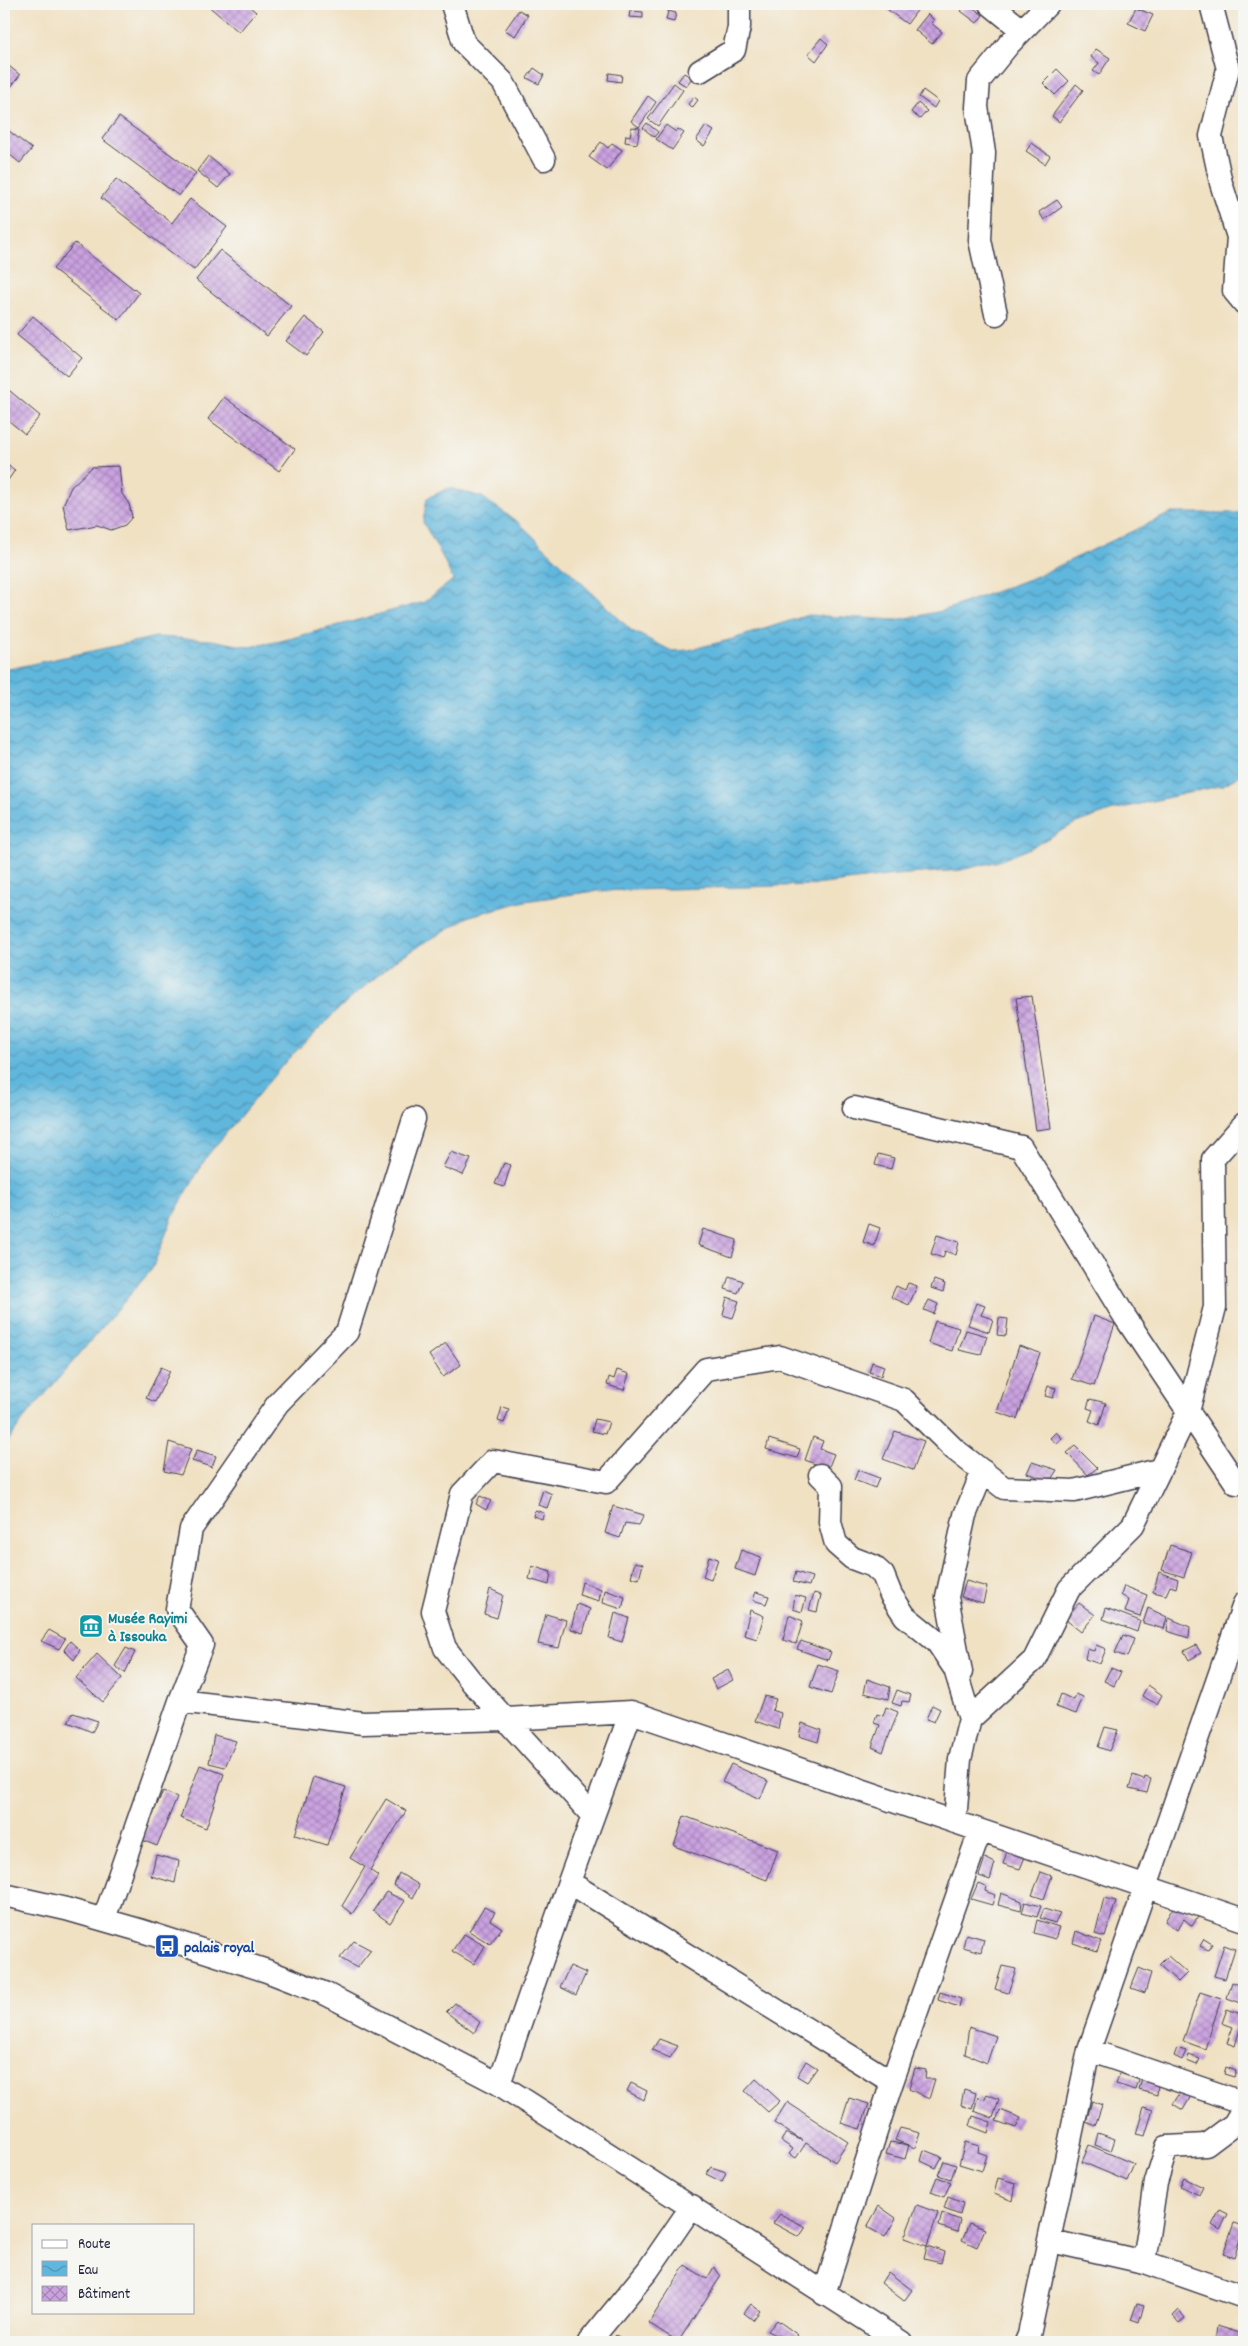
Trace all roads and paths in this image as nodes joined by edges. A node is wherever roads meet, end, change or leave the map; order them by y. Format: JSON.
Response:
{"nodes":[{"id":1,"x":452,"y":4,"type":"edge"},
{"id":2,"x":739,"y":4,"type":"edge"},
{"id":3,"x":990,"y":4,"type":"edge"},
{"id":4,"x":1048,"y":4,"type":"edge"},
{"id":5,"x":1211,"y":4,"type":"edge"},
{"id":6,"x":1022,"y":30,"type":"junction"},
{"id":7,"x":700,"y":71,"type":"dead end"},
{"id":8,"x":544,"y":159,"type":"dead end"},
{"id":9,"x":1244,"y":303,"type":"edge"},
{"id":10,"x":996,"y":314,"type":"dead end"},
{"id":11,"x":854,"y":1108,"type":"dead end"},
{"id":12,"x":414,"y":1119,"type":"dead end"},
{"id":13,"x":1244,"y":1124,"type":"edge"},
{"id":14,"x":1188,"y":1412,"type":"junction"},
{"id":15,"x":1159,"y":1470,"type":"junction"},
{"id":16,"x":982,"y":1471,"type":"junction"},
{"id":17,"x":820,"y":1475,"type":"dead end"},
{"id":18,"x":1244,"y":1483,"type":"edge"},
{"id":19,"x":1244,"y":1604,"type":"edge"},
{"id":20,"x":180,"y":1701,"type":"junction"},
{"id":21,"x":631,"y":1712,"type":"junction"},
{"id":22,"x":506,"y":1719,"type":"junction"},
{"id":23,"x":970,"y":1719,"type":"junction"},
{"id":24,"x":594,"y":1816,"type":"junction"},
{"id":25,"x":955,"y":1822,"type":"junction"},
{"id":26,"x":980,"y":1831,"type":"junction"},
{"id":27,"x":569,"y":1882,"type":"junction"},
{"id":28,"x":1146,"y":1887,"type":"junction"},
{"id":29,"x":4,"y":1895,"type":"edge"},
{"id":30,"x":104,"y":1919,"type":"junction"},
{"id":31,"x":1244,"y":1920,"type":"edge"},
{"id":32,"x":1088,"y":2050,"type":"junction"},
{"id":33,"x":892,"y":2082,"type":"junction"},
{"id":34,"x":499,"y":2084,"type":"junction"},
{"id":35,"x":1244,"y":2105,"type":"edge"},
{"id":36,"x":692,"y":2206,"type":"junction"},
{"id":37,"x":1051,"y":2241,"type":"junction"},
{"id":38,"x":1144,"y":2262,"type":"junction"},
{"id":39,"x":824,"y":2294,"type":"junction"},
{"id":40,"x":1244,"y":2297,"type":"edge"},
{"id":41,"x":590,"y":2342,"type":"edge"},
{"id":42,"x":901,"y":2342,"type":"edge"},
{"id":43,"x":1026,"y":2342,"type":"edge"}],
"edges":[{"from":1,"to":8,"type":"street"},
{"from":2,"to":7,"type":"street"},
{"from":3,"to":6,"type":"street"},
{"from":4,"to":6,"type":"street"},
{"from":5,"to":9,"type":"street"},
{"from":6,"to":10,"type":"street"},
{"from":11,"to":14,"type":"street"},
{"from":12,"to":20,"type":"street"},
{"from":13,"to":14,"type":"street"},
{"from":14,"to":15,"type":"street"},
{"from":14,"to":18,"type":"street"},
{"from":15,"to":16,"type":"street"},
{"from":15,"to":23,"type":"street"},
{"from":16,"to":22,"type":"street"},
{"from":16,"to":23,"type":"street"},
{"from":17,"to":23,"type":"street"},
{"from":19,"to":28,"type":"street"},
{"from":20,"to":22,"type":"street"},
{"from":20,"to":30,"type":"street"},
{"from":21,"to":22,"type":"street"},
{"from":21,"to":24,"type":"street"},
{"from":21,"to":25,"type":"street"},
{"from":22,"to":24,"type":"street"},
{"from":23,"to":25,"type":"street"},
{"from":24,"to":27,"type":"street"},
{"from":25,"to":26,"type":"street"},
{"from":26,"to":28,"type":"street"},
{"from":26,"to":33,"type":"street"},
{"from":27,"to":33,"type":"street"},
{"from":27,"to":34,"type":"street"},
{"from":28,"to":31,"type":"street"},
{"from":28,"to":32,"type":"street"},
{"from":29,"to":30,"type":"street"},
{"from":30,"to":34,"type":"street"},
{"from":32,"to":35,"type":"street"},
{"from":32,"to":37,"type":"street"},
{"from":33,"to":39,"type":"street"},
{"from":34,"to":36,"type":"street"},
{"from":35,"to":38,"type":"street"},
{"from":36,"to":39,"type":"street"},
{"from":36,"to":41,"type":"street"},
{"from":37,"to":38,"type":"street"},
{"from":37,"to":43,"type":"street"},
{"from":38,"to":40,"type":"street"},
{"from":39,"to":42,"type":"street"}]}
